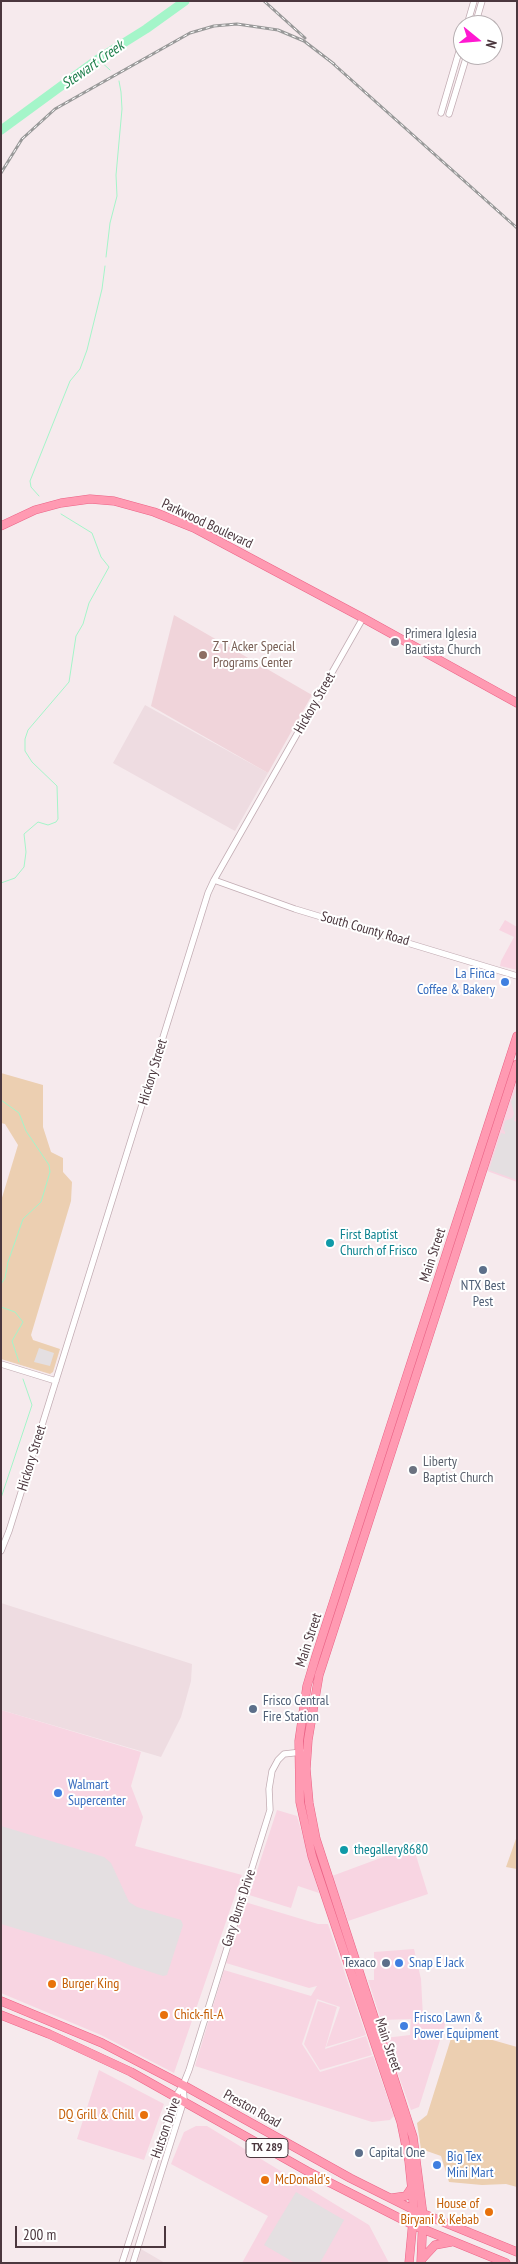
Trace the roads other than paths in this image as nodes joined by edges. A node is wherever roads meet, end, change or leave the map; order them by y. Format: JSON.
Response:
{"nodes":[{"id":1,"x":474,"y":1,"type":"edge"},
{"id":2,"x":482,"y":1,"type":"edge"},
{"id":3,"x":470,"y":15,"type":"edge"},
{"id":4,"x":478,"y":15,"type":"edge"},
{"id":5,"x":455,"y":65,"type":"edge"},
{"id":6,"x":464,"y":65,"type":"edge"},
{"id":7,"x":441,"y":112,"type":"dead end"},
{"id":8,"x":449,"y":114,"type":"dead end"},
{"id":9,"x":1,"y":526,"type":"edge"},
{"id":10,"x":364,"y":618,"type":"junction"},
{"id":11,"x":517,"y":703,"type":"edge"},
{"id":12,"x":214,"y":880,"type":"junction"},
{"id":13,"x":517,"y":976,"type":"edge"},
{"id":14,"x":517,"y":1036,"type":"edge"},
{"id":15,"x":511,"y":1053,"type":"junction"},
{"id":16,"x":517,"y":1064,"type":"edge"},
{"id":17,"x":511,"y":1082,"type":"junction"},
{"id":18,"x":457,"y":1234,"type":"junction"},
{"id":19,"x":440,"y":1288,"type":"junction"},
{"id":20,"x":428,"y":1311,"type":"junction"},
{"id":21,"x":436,"y":1314,"type":"junction"},
{"id":22,"x":1,"y":1364,"type":"edge"},
{"id":23,"x":56,"y":1381,"type":"junction"},
{"id":24,"x":374,"y":1476,"type":"junction"},
{"id":25,"x":383,"y":1478,"type":"junction"},
{"id":26,"x":1,"y":1551,"type":"edge"},
{"id":27,"x":303,"y":1752,"type":"junction"},
{"id":28,"x":1,"y":2001,"type":"edge"},
{"id":29,"x":1,"y":2015,"type":"edge"},
{"id":30,"x":183,"y":2085,"type":"junction"},
{"id":31,"x":176,"y":2096,"type":"junction"},
{"id":32,"x":184,"y":2100,"type":"junction"},
{"id":33,"x":315,"y":2158,"type":"junction"},
{"id":34,"x":307,"y":2171,"type":"junction"},
{"id":35,"x":412,"y":2187,"type":"junction"},
{"id":36,"x":390,"y":2198,"type":"junction"},
{"id":37,"x":414,"y":2210,"type":"junction"},
{"id":38,"x":423,"y":2214,"type":"junction"},
{"id":39,"x":413,"y":2225,"type":"junction"},
{"id":40,"x":423,"y":2229,"type":"junction"},
{"id":41,"x":453,"y":2242,"type":"junction"},
{"id":42,"x":517,"y":2252,"type":"edge"},
{"id":43,"x":422,"y":2261,"type":"edge"},
{"id":44,"x":123,"y":2263,"type":"edge"},
{"id":45,"x":133,"y":2263,"type":"edge"},
{"id":46,"x":409,"y":2263,"type":"edge"},
{"id":47,"x":506,"y":2263,"type":"edge"}],
"edges":[{"from":1,"to":3,"type":"street"},
{"from":2,"to":4,"type":"street"},
{"from":5,"to":7,"type":"street"},
{"from":6,"to":8,"type":"street"},
{"from":9,"to":10,"type":"main road","name":"Parkwood Boulevard"},
{"from":10,"to":11,"type":"main road","name":"Parkwood Boulevard"},
{"from":10,"to":12,"type":"street","name":"Hickory Street"},
{"from":12,"to":13,"type":"street","name":"South County Road"},
{"from":12,"to":23,"type":"street","name":"Hickory Street"},
{"from":14,"to":15,"type":"main road","name":"Main Street"},
{"from":15,"to":17,"type":"main road"},
{"from":15,"to":18,"type":"main road","name":"Main Street"},
{"from":16,"to":17,"type":"main road","name":"Main Street"},
{"from":17,"to":18,"type":"main road","name":"Main Street"},
{"from":18,"to":19,"type":"main road","name":"Main Street"},
{"from":19,"to":20,"type":"main road","name":"Main Street"},
{"from":19,"to":21,"type":"main road","name":"Main Street"},
{"from":20,"to":21,"type":"main road"},
{"from":20,"to":24,"type":"main road","name":"Main Street"},
{"from":21,"to":25,"type":"main road","name":"Main Street"},
{"from":22,"to":23,"type":"street"},
{"from":23,"to":26,"type":"street","name":"Hickory Street"},
{"from":24,"to":25,"type":"main road"},
{"from":24,"to":27,"type":"main road","name":"Main Street"},
{"from":25,"to":27,"type":"main road","name":"Main Street"},
{"from":27,"to":30,"type":"street","name":"Gary Burns Drive"},
{"from":27,"to":35,"type":"main road","name":"Main Street"},
{"from":27,"to":38,"type":"main road","name":"Main Street"},
{"from":28,"to":30,"type":"main road","name":"Preston Road","number":"TX 289"},
{"from":29,"to":31,"type":"main road","name":"Preston Road","number":"TX 289"},
{"from":30,"to":31,"type":"street","name":"Hutson Drive"},
{"from":30,"to":32,"type":"street","name":"Hutson Drive"},
{"from":30,"to":33,"type":"main road","name":"Preston Road","number":"TX 289"},
{"from":31,"to":32,"type":"main road","name":"Preston Road","number":"TX 289"},
{"from":31,"to":44,"type":"street","name":"Hutson Drive"},
{"from":32,"to":34,"type":"main road","name":"Preston Road","number":"TX 289"},
{"from":32,"to":45,"type":"street","name":"Hutson Drive"},
{"from":33,"to":34,"type":"main road"},
{"from":33,"to":36,"type":"main road","name":"Preston Road","number":"TX 289"},
{"from":34,"to":39,"type":"main road","name":"Preston Road","number":"TX 289"},
{"from":35,"to":36,"type":"main road"},
{"from":35,"to":37,"type":"main road","name":"Main Street"},
{"from":36,"to":37,"type":"main road","name":"Preston Road","number":"TX 289"},
{"from":37,"to":38,"type":"main road","name":"Preston Road","number":"TX 289"},
{"from":37,"to":39,"type":"main road","name":"Main Street"},
{"from":38,"to":40,"type":"main road","name":"Main Street"},
{"from":38,"to":42,"type":"main road","name":"Preston Road","number":"TX 289"},
{"from":39,"to":40,"type":"main road","name":"Preston Road","number":"TX 289"},
{"from":39,"to":46,"type":"main road","name":"Main Street"},
{"from":40,"to":41,"type":"main road","name":"Preston Road","number":"TX 289"},
{"from":40,"to":43,"type":"main road","name":"Main Street"},
{"from":41,"to":43,"type":"main road"},
{"from":41,"to":47,"type":"main road","name":"Preston Road","number":"TX 289"}]}
